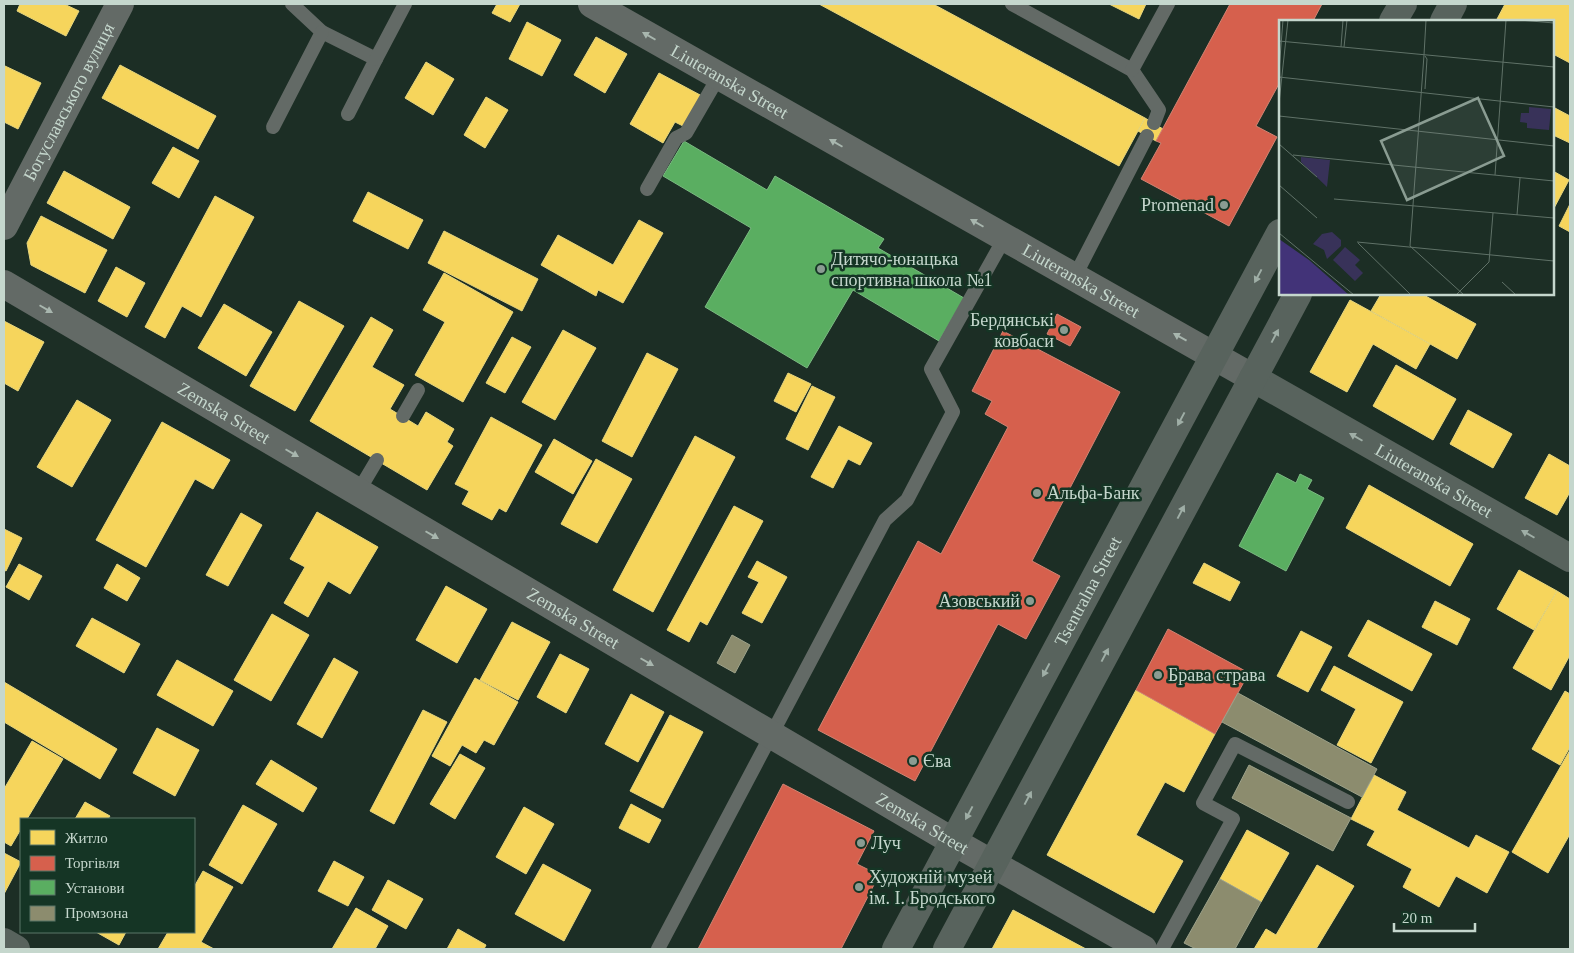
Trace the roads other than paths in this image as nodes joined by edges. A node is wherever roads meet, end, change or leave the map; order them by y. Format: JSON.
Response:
{"nodes":[{"id":1,"x":120,"y":4,"type":"edge"},
{"id":2,"x":405,"y":4,"type":"edge"},
{"id":3,"x":592,"y":4,"type":"edge"},
{"id":4,"x":1012,"y":4,"type":"edge"},
{"id":5,"x":1168,"y":4,"type":"edge"},
{"id":6,"x":1403,"y":4,"type":"edge"},
{"id":7,"x":1453,"y":4,"type":"edge"},
{"id":8,"x":297,"y":5,"type":"edge"},
{"id":9,"x":1394,"y":20,"type":"edge"},
{"id":10,"x":1445,"y":20,"type":"edge"},
{"id":11,"x":322,"y":32,"type":"junction"},
{"id":12,"x":376,"y":59,"type":"junction"},
{"id":13,"x":1132,"y":70,"type":"junction"},
{"id":14,"x":719,"y":76,"type":"junction"},
{"id":15,"x":348,"y":114,"type":"dead end"},
{"id":16,"x":272,"y":127,"type":"dead end"},
{"id":17,"x":646,"y":189,"type":"dead end"},
{"id":18,"x":4,"y":226,"type":"edge"},
{"id":19,"x":1279,"y":235,"type":"edge"},
{"id":20,"x":1004,"y":239,"type":"junction"},
{"id":21,"x":1074,"y":278,"type":"junction"},
{"id":22,"x":4,"y":284,"type":"edge"},
{"id":23,"x":1297,"y":295,"type":"edge"},
{"id":24,"x":1215,"y":357,"type":"junction"},
{"id":25,"x":1253,"y":378,"type":"junction"},
{"id":26,"x":418,"y":390,"type":"dead end"},
{"id":27,"x":403,"y":416,"type":"dead end"},
{"id":28,"x":377,"y":460,"type":"dead end"},
{"id":29,"x":358,"y":492,"type":"junction"},
{"id":30,"x":1570,"y":558,"type":"edge"},
{"id":31,"x":771,"y":734,"type":"junction"},
{"id":32,"x":1348,"y":802,"type":"dead end"},
{"id":33,"x":954,"y":842,"type":"junction"},
{"id":34,"x":993,"y":864,"type":"junction"},
{"id":35,"x":4,"y":942,"type":"edge"},
{"id":36,"x":16,"y":949,"type":"edge"},
{"id":37,"x":658,"y":949,"type":"edge"},
{"id":38,"x":896,"y":949,"type":"edge"},
{"id":39,"x":947,"y":949,"type":"edge"},
{"id":40,"x":1143,"y":949,"type":"edge"},
{"id":41,"x":1162,"y":949,"type":"edge"}],
"edges":[{"from":1,"to":18,"type":"street","name":"Богуславського вулиця"},
{"from":2,"to":12,"type":"lane"},
{"from":14,"to":3,"type":"street","name":"Liuteranska Street","one_way":true},
{"from":4,"to":13,"type":"lane"},
{"from":5,"to":13,"type":"lane"},
{"from":6,"to":9,"type":"main road"},
{"from":7,"to":10,"type":"main road"},
{"from":8,"to":11,"type":"lane"},
{"from":11,"to":12,"type":"lane"},
{"from":11,"to":16,"type":"lane"},
{"from":12,"to":15,"type":"lane"},
{"from":13,"to":21,"type":"lane"},
{"from":14,"to":17,"type":"lane"},
{"from":20,"to":14,"type":"street","name":"Liuteranska Street","one_way":true},
{"from":19,"to":24,"type":"main road","name":"Tsentralna Street","one_way":true},
{"from":20,"to":21,"type":"street","name":"Liuteranska Street"},
{"from":20,"to":31,"type":"lane"},
{"from":24,"to":21,"type":"street","name":"Liuteranska Street","one_way":true},
{"from":22,"to":29,"type":"street","name":"Zemska Street","one_way":true},
{"from":25,"to":23,"type":"main road","one_way":true},
{"from":24,"to":25,"type":"street","name":"Liuteranska Street"},
{"from":24,"to":33,"type":"main road","name":"Tsentralna Street","one_way":true},
{"from":30,"to":25,"type":"main road","name":"Liuteranska Street","one_way":true},
{"from":34,"to":25,"type":"main road","one_way":true},
{"from":26,"to":27,"type":"lane"},
{"from":28,"to":29,"type":"lane"},
{"from":29,"to":31,"type":"street","name":"Zemska Street","one_way":true},
{"from":31,"to":33,"type":"street","name":"Zemska Street"},
{"from":31,"to":37,"type":"lane"},
{"from":32,"to":41,"type":"lane"},
{"from":33,"to":34,"type":"street","name":"Zemska Street"},
{"from":33,"to":38,"type":"main road","name":"Tsentralna Street"},
{"from":34,"to":39,"type":"main road"},
{"from":34,"to":40,"type":"street","name":"Zemska Street"},
{"from":35,"to":36,"type":"main road"}]}
